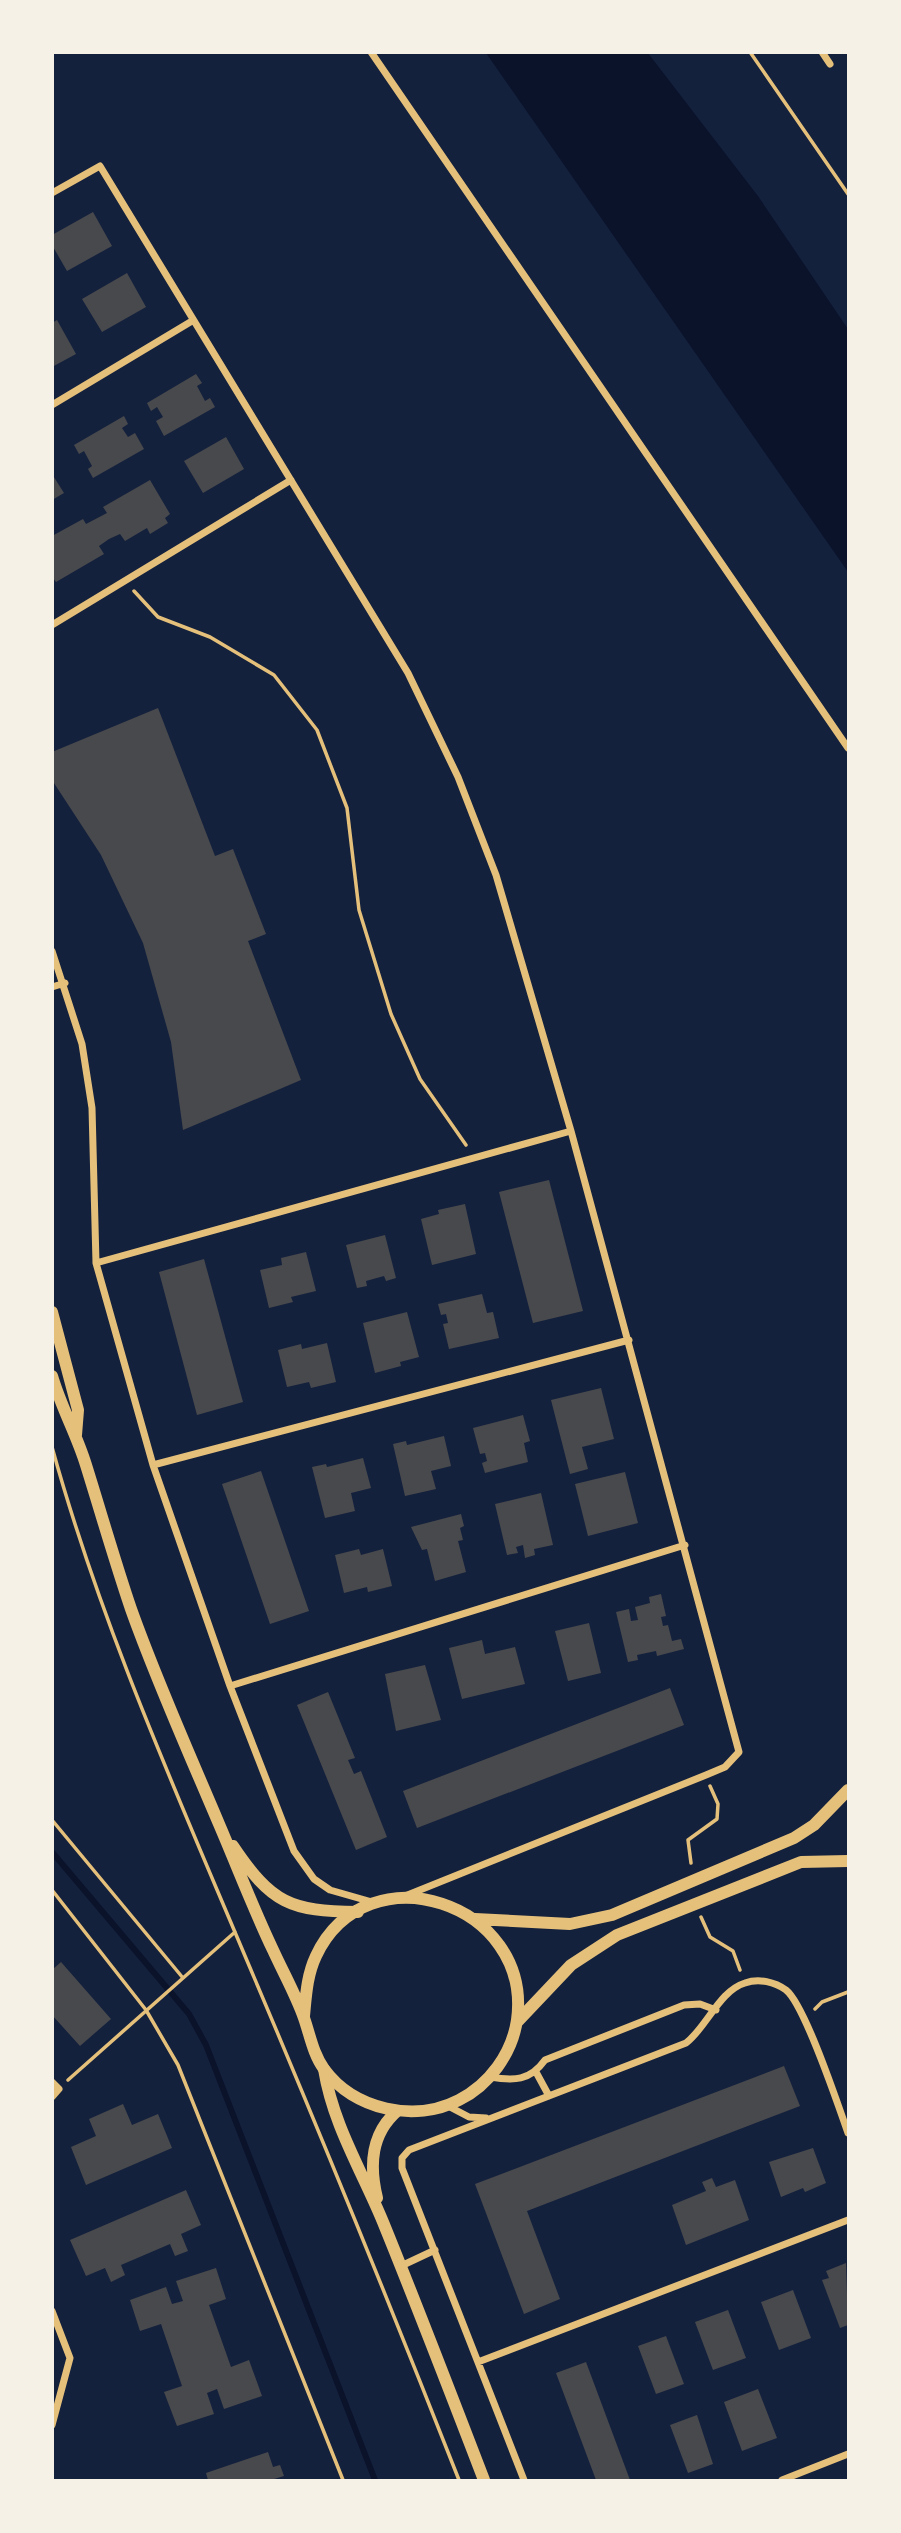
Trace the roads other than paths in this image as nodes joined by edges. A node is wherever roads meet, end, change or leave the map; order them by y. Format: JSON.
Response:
{"nodes":[{"id":1,"x":371,"y":52,"type":"edge"},
{"id":2,"x":822,"y":52,"type":"edge"},
{"id":3,"x":830,"y":64,"type":"dead end"},
{"id":4,"x":52,"y":193,"type":"edge"},
{"id":5,"x":192,"y":321,"type":"junction"},
{"id":6,"x":52,"y":405,"type":"edge"},
{"id":7,"x":291,"y":480,"type":"junction"},
{"id":8,"x":52,"y":625,"type":"edge"},
{"id":9,"x":849,"y":748,"type":"edge"},
{"id":10,"x":53,"y":953,"type":"edge"},
{"id":11,"x":65,"y":983,"type":"junction"},
{"id":12,"x":52,"y":987,"type":"edge"},
{"id":13,"x":571,"y":1132,"type":"junction"},
{"id":14,"x":96,"y":1264,"type":"junction"},
{"id":15,"x":52,"y":1312,"type":"edge"},
{"id":16,"x":629,"y":1340,"type":"junction"},
{"id":17,"x":52,"y":1376,"type":"edge"},
{"id":18,"x":75,"y":1435,"type":"junction"},
{"id":19,"x":153,"y":1465,"type":"junction"},
{"id":20,"x":685,"y":1545,"type":"junction"},
{"id":21,"x":230,"y":1685,"type":"junction"},
{"id":22,"x":849,"y":1790,"type":"edge"},
{"id":23,"x":221,"y":1828,"type":"junction"},
{"id":24,"x":849,"y":1861,"type":"edge"},
{"id":25,"x":402,"y":1898,"type":"junction"},
{"id":26,"x":377,"y":1903,"type":"junction"},
{"id":27,"x":358,"y":1912,"type":"junction"},
{"id":28,"x":475,"y":1919,"type":"junction"},
{"id":29,"x":716,"y":2010,"type":"junction"},
{"id":30,"x":304,"y":2016,"type":"junction"},
{"id":31,"x":517,"y":2022,"type":"junction"},
{"id":32,"x":324,"y":2069,"type":"junction"},
{"id":33,"x":536,"y":2072,"type":"junction"},
{"id":34,"x":490,"y":2077,"type":"junction"},
{"id":35,"x":52,"y":2082,"type":"edge"},
{"id":36,"x":549,"y":2096,"type":"junction"},
{"id":37,"x":52,"y":2097,"type":"edge"},
{"id":38,"x":448,"y":2106,"type":"junction"},
{"id":39,"x":397,"y":2111,"type":"junction"},
{"id":40,"x":490,"y":2119,"type":"junction"},
{"id":41,"x":849,"y":2133,"type":"edge"},
{"id":42,"x":382,"y":2218,"type":"junction"},
{"id":43,"x":849,"y":2220,"type":"edge"},
{"id":44,"x":435,"y":2250,"type":"junction"},
{"id":45,"x":401,"y":2266,"type":"junction"},
{"id":46,"x":52,"y":2311,"type":"edge"},
{"id":47,"x":478,"y":2362,"type":"junction"},
{"id":48,"x":52,"y":2425,"type":"edge"},
{"id":49,"x":849,"y":2454,"type":"edge"},
{"id":50,"x":484,"y":2480,"type":"edge"},
{"id":51,"x":524,"y":2480,"type":"edge"},
{"id":52,"x":782,"y":2480,"type":"edge"}],
"edges":[{"from":1,"to":9,"type":"street"},
{"from":2,"to":3,"type":"street"},
{"from":4,"to":5,"type":"street"},
{"from":5,"to":6,"type":"street"},
{"from":5,"to":7,"type":"street"},
{"from":7,"to":8,"type":"street"},
{"from":7,"to":13,"type":"street"},
{"from":10,"to":11,"type":"street"},
{"from":11,"to":12,"type":"street"},
{"from":11,"to":14,"type":"street"},
{"from":13,"to":14,"type":"street"},
{"from":13,"to":16,"type":"street"},
{"from":14,"to":19,"type":"street"},
{"from":15,"to":18,"type":"main road"},
{"from":16,"to":19,"type":"street"},
{"from":16,"to":20,"type":"street"},
{"from":17,"to":18,"type":"main road"},
{"from":18,"to":23,"type":"main road"},
{"from":19,"to":21,"type":"street"},
{"from":20,"to":21,"type":"street"},
{"from":20,"to":25,"type":"street"},
{"from":21,"to":26,"type":"street"},
{"from":22,"to":28,"type":"main road"},
{"from":23,"to":27,"type":"main road"},
{"from":23,"to":30,"type":"main road"},
{"from":24,"to":31,"type":"main road"},
{"from":25,"to":26,"type":"main road"},
{"from":25,"to":28,"type":"main road"},
{"from":26,"to":27,"type":"main road"},
{"from":27,"to":30,"type":"main road"},
{"from":28,"to":31,"type":"main road"},
{"from":29,"to":33,"type":"street"},
{"from":29,"to":36,"type":"street"},
{"from":29,"to":41,"type":"street"},
{"from":30,"to":32,"type":"main road"},
{"from":31,"to":34,"type":"main road"},
{"from":32,"to":39,"type":"main road"},
{"from":32,"to":42,"type":"main road"},
{"from":33,"to":34,"type":"street"},
{"from":33,"to":36,"type":"street"},
{"from":34,"to":38,"type":"main road"},
{"from":35,"to":37,"type":"street"},
{"from":36,"to":40,"type":"street"},
{"from":38,"to":39,"type":"main road"},
{"from":38,"to":40,"type":"street"},
{"from":39,"to":42,"type":"main road"},
{"from":40,"to":44,"type":"street"},
{"from":42,"to":45,"type":"main road"},
{"from":43,"to":47,"type":"street"},
{"from":44,"to":45,"type":"street"},
{"from":44,"to":47,"type":"street"},
{"from":45,"to":50,"type":"main road"},
{"from":46,"to":48,"type":"street"},
{"from":47,"to":51,"type":"street"},
{"from":49,"to":52,"type":"street"}]}
